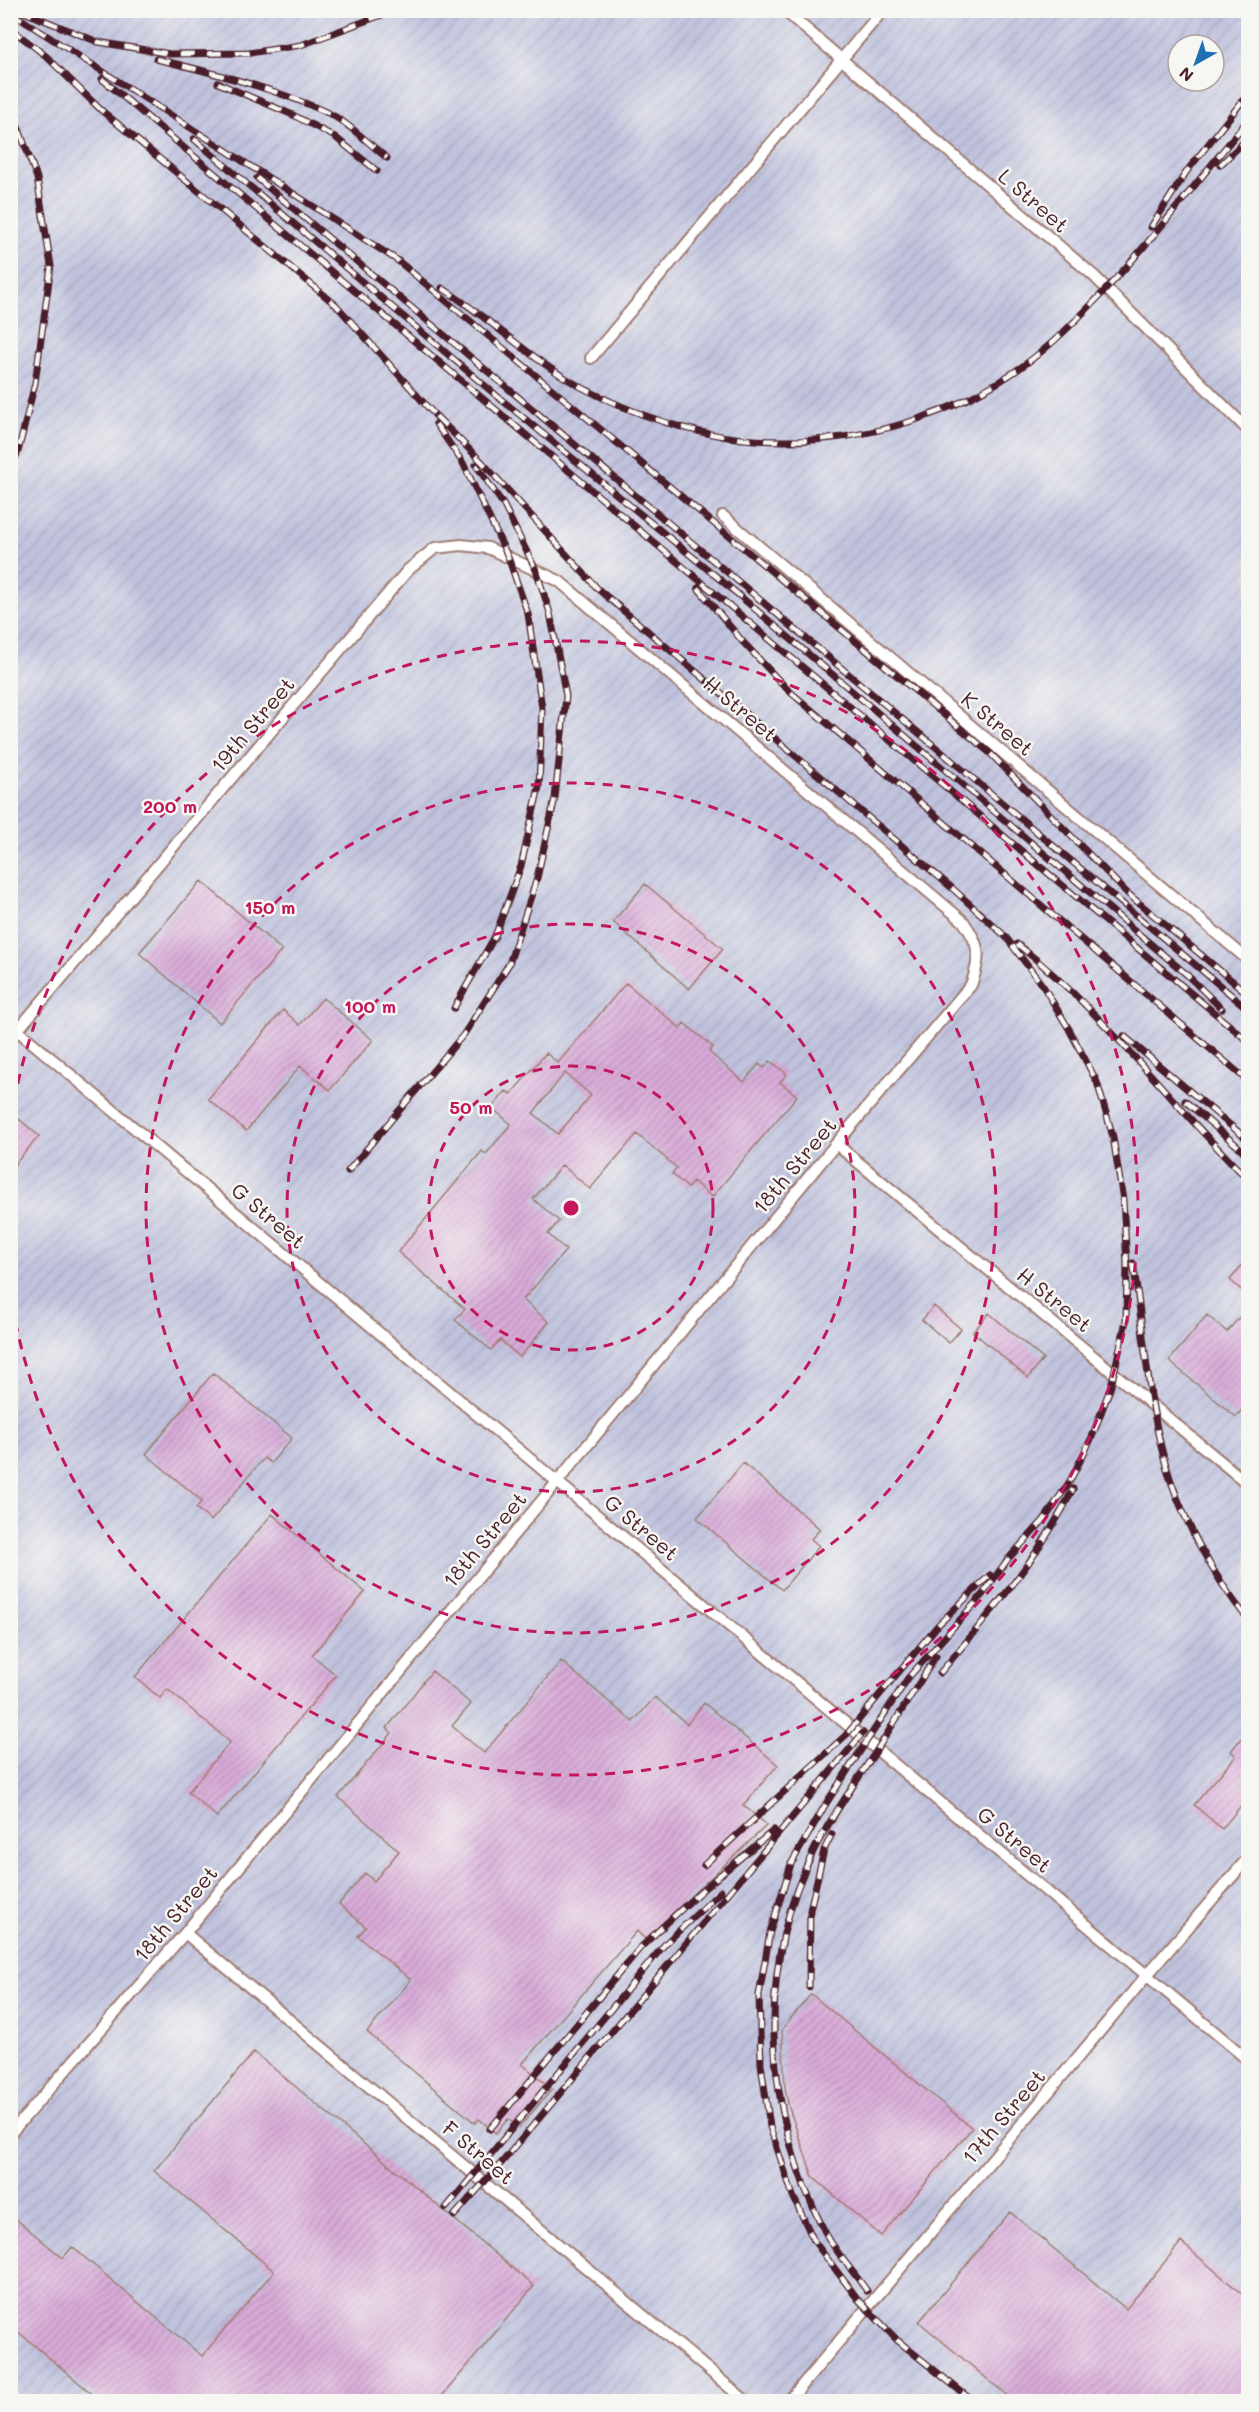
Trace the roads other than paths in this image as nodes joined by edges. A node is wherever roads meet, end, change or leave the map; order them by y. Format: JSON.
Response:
{"nodes":[{"id":1,"x":784,"y":10,"type":"edge"},
{"id":2,"x":883,"y":10,"type":"edge"},
{"id":3,"x":842,"y":60,"type":"junction"},
{"id":4,"x":591,"y":358,"type":"dead end"},
{"id":5,"x":1248,"y":430,"type":"edge"},
{"id":6,"x":723,"y":516,"type":"dead end"},
{"id":7,"x":435,"y":548,"type":"joint"},
{"id":8,"x":1248,"y":960,"type":"edge"},
{"id":9,"x":979,"y":963,"type":"joint"},
{"id":10,"x":13,"y":1032,"type":"edge"},
{"id":11,"x":836,"y":1144,"type":"junction"},
{"id":12,"x":557,"y":1481,"type":"junction"},
{"id":13,"x":1248,"y":1484,"type":"edge"},
{"id":14,"x":1248,"y":1858,"type":"edge"},
{"id":15,"x":185,"y":1933,"type":"junction"},
{"id":16,"x":1147,"y":1975,"type":"junction"},
{"id":17,"x":1248,"y":2060,"type":"edge"},
{"id":18,"x":10,"y":2134,"type":"edge"},
{"id":19,"x":747,"y":2402,"type":"edge"},
{"id":20,"x":788,"y":2402,"type":"edge"}],
"edges":[{"from":1,"to":3,"type":"lane","name":"L Street"},
{"from":2,"to":3,"type":"lane"},
{"from":3,"to":4,"type":"lane"},
{"from":3,"to":5,"type":"lane","name":"L Street"},
{"from":6,"to":8,"type":"lane","name":"K Street"},
{"from":7,"to":9,"type":"lane","name":"H Street"},
{"from":7,"to":10,"type":"lane","name":"19th Street"},
{"from":9,"to":11,"type":"lane","name":"18th Street"},
{"from":10,"to":12,"type":"lane","name":"G Street"},
{"from":11,"to":12,"type":"lane","name":"18th Street"},
{"from":11,"to":13,"type":"lane","name":"H Street"},
{"from":12,"to":15,"type":"lane","name":"18th Street"},
{"from":12,"to":16,"type":"lane","name":"G Street"},
{"from":14,"to":16,"type":"lane","name":"17th Street"},
{"from":15,"to":18,"type":"lane","name":"18th Street"},
{"from":15,"to":19,"type":"lane","name":"F Street"},
{"from":16,"to":17,"type":"lane","name":"G Street"},
{"from":16,"to":20,"type":"lane","name":"17th Street"}]}
